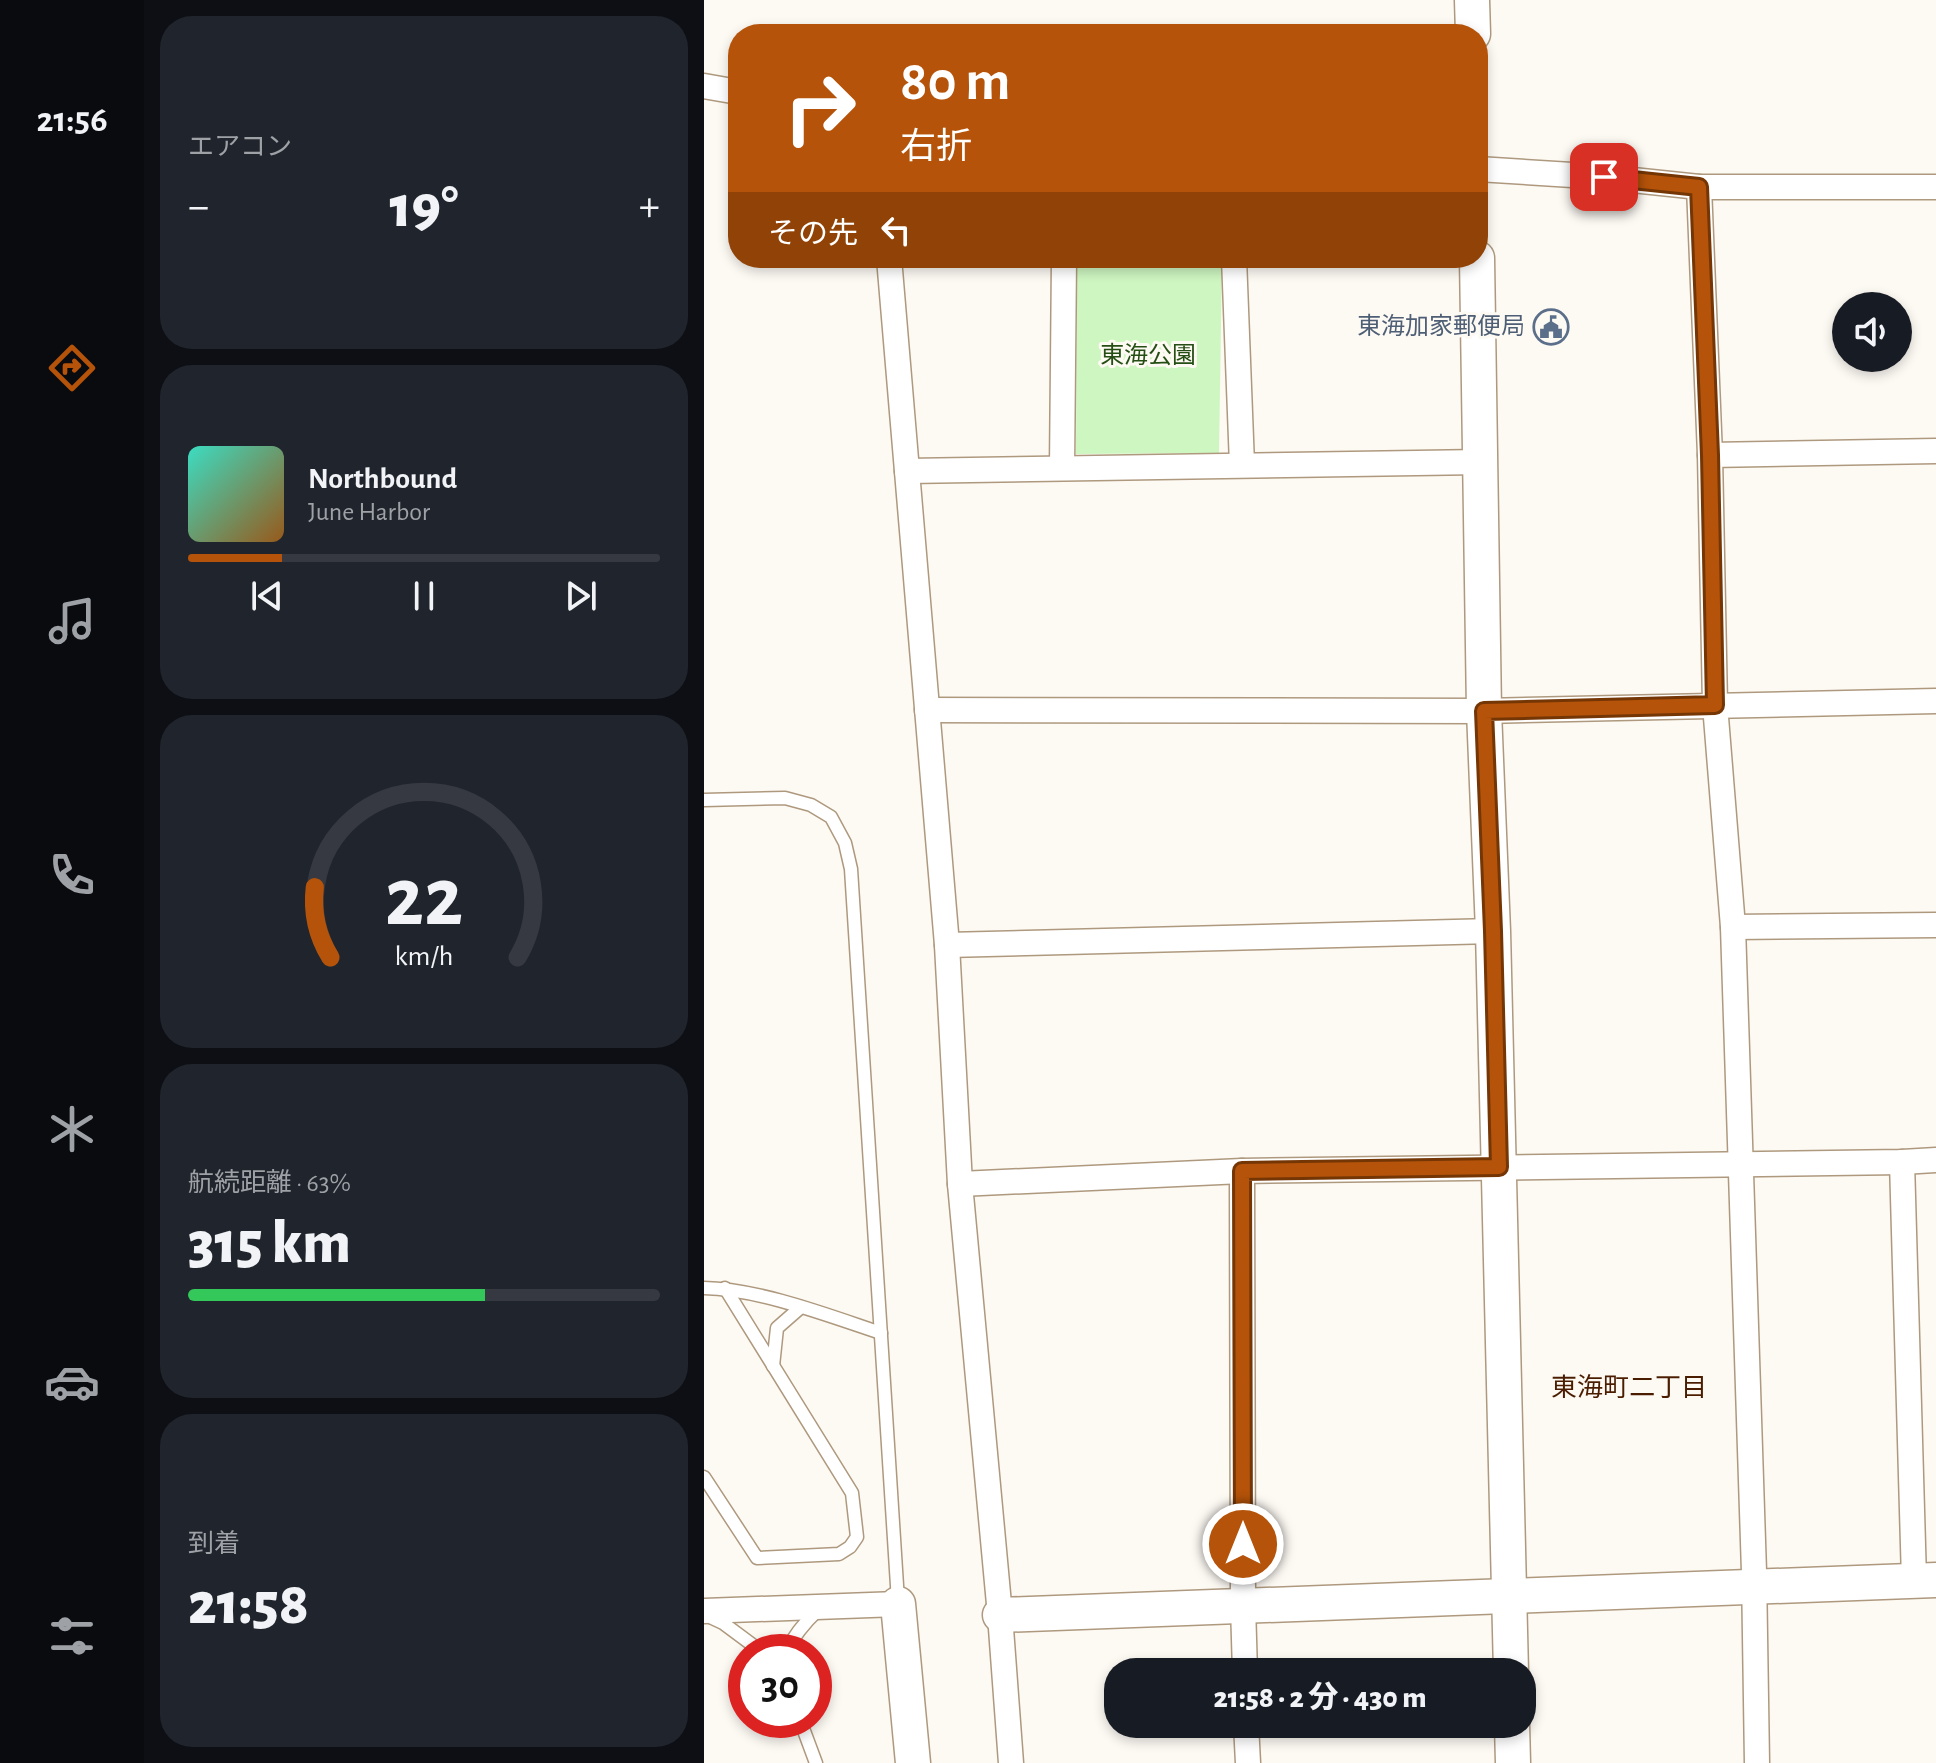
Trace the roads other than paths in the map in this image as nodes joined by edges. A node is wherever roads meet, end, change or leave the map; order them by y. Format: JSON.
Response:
{"nodes":[{"id":1,"x":1472,"y":0,"type":"edge"},
{"id":2,"x":1473,"y":24,"type":"edge"},
{"id":3,"x":704,"y":86,"type":"edge"},
{"id":4,"x":728,"y":90,"type":"edge"},
{"id":5,"x":1488,"y":170,"type":"edge"},
{"id":6,"x":1699,"y":187,"type":"junction"},
{"id":7,"x":1936,"y":187,"type":"edge"},
{"id":8,"x":890,"y":268,"type":"edge"},
{"id":9,"x":1064,"y":268,"type":"edge"},
{"id":10,"x":1234,"y":268,"type":"edge"},
{"id":11,"x":1477,"y":268,"type":"edge"},
{"id":12,"x":1936,"y":451,"type":"edge"},
{"id":13,"x":1710,"y":455,"type":"junction"},
{"id":14,"x":1481,"y":462,"type":"junction"},
{"id":15,"x":1242,"y":465,"type":"junction"},
{"id":16,"x":1062,"y":468,"type":"junction"},
{"id":17,"x":907,"y":471,"type":"junction"},
{"id":18,"x":1936,"y":701,"type":"edge"},
{"id":19,"x":1715,"y":705,"type":"junction"},
{"id":20,"x":927,"y":710,"type":"junction"},
{"id":21,"x":1484,"y":711,"type":"junction"},
{"id":22,"x":704,"y":800,"type":"edge"},
{"id":23,"x":1936,"y":925,"type":"edge"},
{"id":24,"x":1733,"y":927,"type":"junction"},
{"id":25,"x":1493,"y":931,"type":"junction"},
{"id":26,"x":947,"y":945,"type":"junction"},
{"id":27,"x":1936,"y":1160,"type":"edge"},
{"id":28,"x":1902,"y":1162,"type":"junction"},
{"id":29,"x":1740,"y":1164,"type":"junction"},
{"id":30,"x":1499,"y":1167,"type":"junction"},
{"id":31,"x":1242,"y":1171,"type":"junction"},
{"id":32,"x":960,"y":1184,"type":"junction"},
{"id":33,"x":704,"y":1288,"type":"edge"},
{"id":34,"x":725,"y":1288,"type":"junction"},
{"id":35,"x":801,"y":1307,"type":"junction"},
{"id":36,"x":881,"y":1333,"type":"junction"},
{"id":37,"x":773,"y":1366,"type":"junction"},
{"id":38,"x":704,"y":1477,"type":"edge"},
{"id":39,"x":1925,"y":1580,"type":"edge"},
{"id":40,"x":1754,"y":1586,"type":"junction"},
{"id":41,"x":1509,"y":1596,"type":"junction"},
{"id":42,"x":898,"y":1604,"type":"junction"},
{"id":43,"x":1243,"y":1606,"type":"junction"},
{"id":44,"x":821,"y":1607,"type":"junction"},
{"id":45,"x":704,"y":1613,"type":"edge"},
{"id":46,"x":1000,"y":1615,"type":"junction"},
{"id":47,"x":738,"y":1634,"type":"edge"},
{"id":48,"x":796,"y":1634,"type":"edge"},
{"id":49,"x":1245,"y":1658,"type":"edge"},
{"id":50,"x":1511,"y":1658,"type":"edge"},
{"id":51,"x":807,"y":1738,"type":"edge"},
{"id":52,"x":1247,"y":1738,"type":"edge"},
{"id":53,"x":1512,"y":1738,"type":"edge"},
{"id":54,"x":816,"y":1763,"type":"edge"},
{"id":55,"x":913,"y":1763,"type":"edge"},
{"id":56,"x":1011,"y":1763,"type":"edge"},
{"id":57,"x":1248,"y":1763,"type":"edge"},
{"id":58,"x":1513,"y":1763,"type":"edge"},
{"id":59,"x":1757,"y":1763,"type":"edge"}],
"edges":[{"from":1,"to":2,"type":"street"},
{"from":3,"to":4,"type":"street"},
{"from":5,"to":6,"type":"street"},
{"from":6,"to":7,"type":"street"},
{"from":6,"to":13,"type":"street"},
{"from":8,"to":17,"type":"street"},
{"from":9,"to":16,"type":"street"},
{"from":10,"to":15,"type":"street"},
{"from":11,"to":14,"type":"street"},
{"from":12,"to":13,"type":"street"},
{"from":13,"to":19,"type":"street"},
{"from":14,"to":15,"type":"street"},
{"from":14,"to":21,"type":"street"},
{"from":15,"to":16,"type":"street"},
{"from":16,"to":17,"type":"street"},
{"from":17,"to":20,"type":"street"},
{"from":18,"to":19,"type":"street"},
{"from":19,"to":21,"type":"street"},
{"from":19,"to":24,"type":"street"},
{"from":20,"to":21,"type":"street"},
{"from":20,"to":26,"type":"street"},
{"from":21,"to":25,"type":"street"},
{"from":22,"to":36,"type":"lane"},
{"from":23,"to":24,"type":"street"},
{"from":24,"to":29,"type":"street"},
{"from":25,"to":26,"type":"street"},
{"from":25,"to":30,"type":"street"},
{"from":26,"to":32,"type":"street"},
{"from":27,"to":28,"type":"street"},
{"from":28,"to":29,"type":"street"},
{"from":28,"to":39,"type":"street"},
{"from":29,"to":30,"type":"street"},
{"from":29,"to":40,"type":"street"},
{"from":30,"to":31,"type":"street"},
{"from":30,"to":41,"type":"street"},
{"from":31,"to":32,"type":"street"},
{"from":31,"to":43,"type":"street"},
{"from":32,"to":46,"type":"street"},
{"from":33,"to":34,"type":"lane"},
{"from":34,"to":35,"type":"lane"},
{"from":34,"to":37,"type":"lane"},
{"from":35,"to":36,"type":"lane"},
{"from":35,"to":37,"type":"lane"},
{"from":36,"to":42,"type":"lane"},
{"from":37,"to":38,"type":"lane"},
{"from":39,"to":40,"type":"street"},
{"from":40,"to":41,"type":"street"},
{"from":40,"to":59,"type":"street"},
{"from":41,"to":43,"type":"street"},
{"from":41,"to":50,"type":"street"},
{"from":42,"to":44,"type":"street"},
{"from":42,"to":55,"type":"street"},
{"from":43,"to":46,"type":"street"},
{"from":43,"to":49,"type":"street"},
{"from":44,"to":45,"type":"street"},
{"from":44,"to":48,"type":"lane"},
{"from":45,"to":47,"type":"lane"},
{"from":46,"to":56,"type":"street"},
{"from":51,"to":54,"type":"lane"},
{"from":52,"to":57,"type":"street"},
{"from":53,"to":58,"type":"street"}]}
